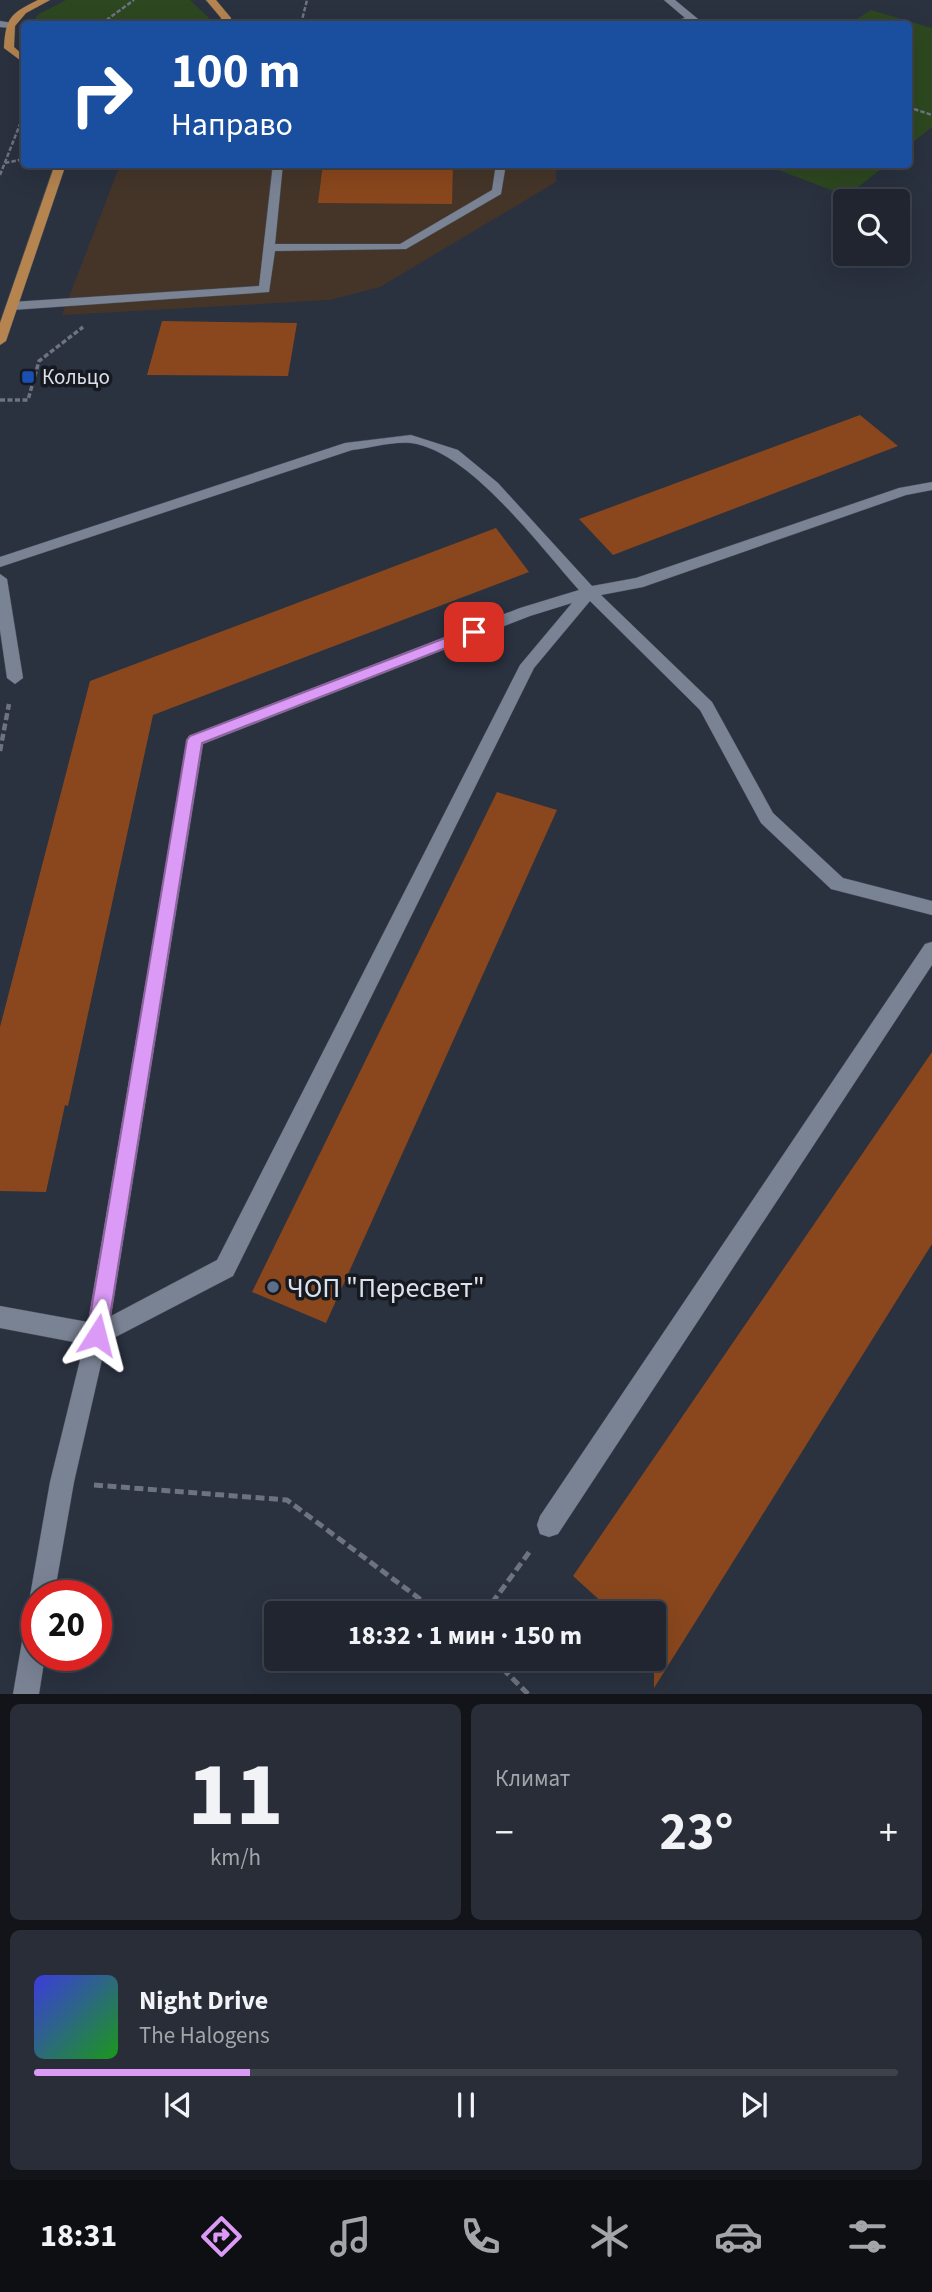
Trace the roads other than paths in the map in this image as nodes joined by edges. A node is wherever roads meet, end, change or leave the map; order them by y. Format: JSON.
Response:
{"nodes":[{"id":1,"x":45,"y":0,"type":"edge"},
{"id":2,"x":211,"y":0,"type":"edge"},
{"id":3,"x":669,"y":0,"type":"edge"},
{"id":4,"x":226,"y":21,"type":"edge"},
{"id":5,"x":683,"y":21,"type":"edge"},
{"id":6,"x":5,"y":24,"type":"edge"},
{"id":7,"x":21,"y":58,"type":"edge"},
{"id":8,"x":60,"y":168,"type":"edge"},
{"id":9,"x":278,"y":168,"type":"edge"},
{"id":10,"x":501,"y":168,"type":"edge"},
{"id":11,"x":269,"y":248,"type":"junction"},
{"id":12,"x":12,"y":306,"type":"junction"},
{"id":13,"x":0,"y":341,"type":"edge"},
{"id":14,"x":932,"y":486,"type":"edge"},
{"id":15,"x":0,"y":562,"type":"edge"},
{"id":16,"x":0,"y":579,"type":"edge"},
{"id":17,"x":589,"y":592,"type":"junction"},
{"id":18,"x":15,"y":678,"type":"road end"},
{"id":19,"x":932,"y":908,"type":"edge"},
{"id":20,"x":932,"y":950,"type":"edge"},
{"id":21,"x":0,"y":1317,"type":"edge"},
{"id":22,"x":97,"y":1335,"type":"junction"},
{"id":23,"x":549,"y":1525,"type":"road end"},
{"id":24,"x":46,"y":1580,"type":"edge"},
{"id":25,"x":30,"y":1671,"type":"edge"},
{"id":26,"x":26,"y":1693,"type":"edge"}],
"edges":[{"from":1,"to":6,"type":"main road"},
{"from":2,"to":4,"type":"main road"},
{"from":3,"to":5,"type":"lane"},
{"from":6,"to":7,"type":"main road"},
{"from":8,"to":12,"type":"main road"},
{"from":9,"to":11,"type":"lane"},
{"from":10,"to":11,"type":"lane"},
{"from":11,"to":12,"type":"lane"},
{"from":12,"to":13,"type":"main road"},
{"from":14,"to":17,"type":"lane"},
{"from":15,"to":17,"type":"lane"},
{"from":16,"to":18,"type":"lane"},
{"from":17,"to":19,"type":"lane"},
{"from":17,"to":22,"type":"lane"},
{"from":17,"to":22,"type":"lane"},
{"from":20,"to":23,"type":"lane"},
{"from":21,"to":22,"type":"lane"},
{"from":22,"to":24,"type":"lane"},
{"from":25,"to":26,"type":"lane"}]}
